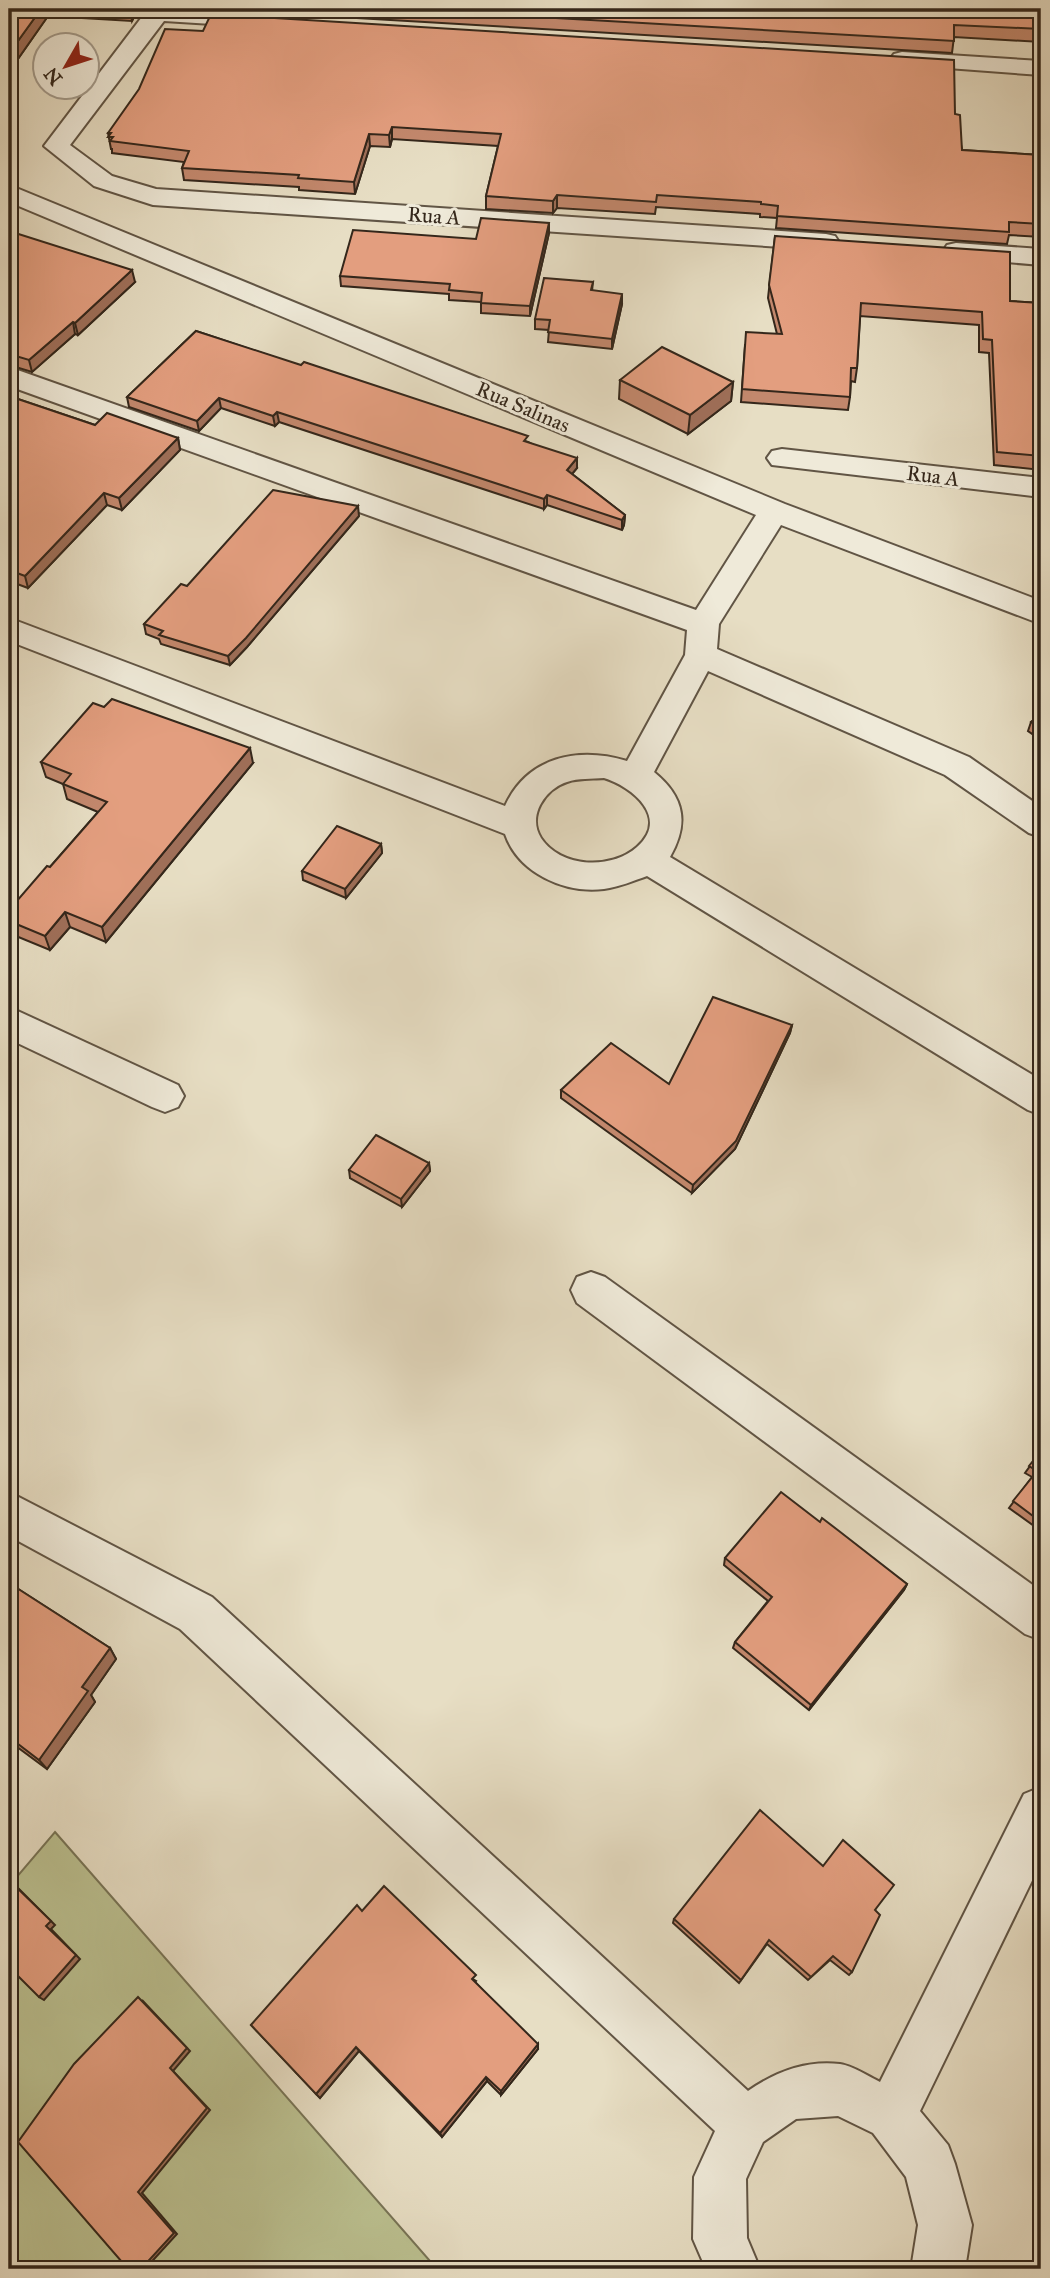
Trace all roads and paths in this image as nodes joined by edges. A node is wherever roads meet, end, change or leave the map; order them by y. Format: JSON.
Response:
{"nodes":[{"id":1,"x":159,"y":11,"type":"edge"},
{"id":2,"x":280,"y":21,"type":"edge"},
{"id":3,"x":875,"y":57,"type":"edge"},
{"id":4,"x":1041,"y":68,"type":"edge"},
{"id":5,"x":9,"y":193,"type":"edge"},
{"id":6,"x":847,"y":243,"type":"edge"},
{"id":7,"x":930,"y":249,"type":"edge"},
{"id":8,"x":1041,"y":257,"type":"edge"},
{"id":9,"x":9,"y":376,"type":"edge"},
{"id":10,"x":782,"y":458,"type":"dead end"},
{"id":11,"x":1041,"y":488,"type":"edge"},
{"id":12,"x":774,"y":511,"type":"junction"},
{"id":13,"x":1041,"y":613,"type":"edge"},
{"id":14,"x":9,"y":629,"type":"edge"},
{"id":15,"x":702,"y":639,"type":"junction"},
{"id":16,"x":635,"y":776,"type":"junction"},
{"id":17,"x":1041,"y":824,"type":"edge"},
{"id":18,"x":518,"y":825,"type":"junction"},
{"id":19,"x":648,"y":860,"type":"junction"},
{"id":20,"x":9,"y":1022,"type":"edge"},
{"id":21,"x":165,"y":1096,"type":"dead end"},
{"id":22,"x":1041,"y":1099,"type":"edge"},
{"id":23,"x":591,"y":1290,"type":"dead end"},
{"id":24,"x":9,"y":1513,"type":"edge"},
{"id":25,"x":1041,"y":1618,"type":"edge"},
{"id":26,"x":1041,"y":1811,"type":"edge"},
{"id":27,"x":891,"y":2115,"type":"junction"},
{"id":28,"x":745,"y":2124,"type":"junction"},
{"id":29,"x":733,"y":2269,"type":"edge"},
{"id":30,"x":938,"y":2269,"type":"edge"}],
"edges":[{"from":1,"to":2,"type":"street"},
{"from":1,"to":6,"type":"street","name":"Rua A"},
{"from":3,"to":4,"type":"street"},
{"from":5,"to":12,"type":"street","name":"Rua Salinas"},
{"from":7,"to":8,"type":"street"},
{"from":9,"to":15,"type":"street"},
{"from":10,"to":11,"type":"street","name":"Rua A"},
{"from":12,"to":13,"type":"street","name":"Rua Salinas"},
{"from":12,"to":15,"type":"street"},
{"from":14,"to":18,"type":"street"},
{"from":15,"to":16,"type":"street"},
{"from":15,"to":17,"type":"street"},
{"from":16,"to":18,"type":"street"},
{"from":16,"to":19,"type":"street"},
{"from":18,"to":19,"type":"street"},
{"from":19,"to":22,"type":"street"},
{"from":20,"to":21,"type":"street"},
{"from":23,"to":25,"type":"street"},
{"from":24,"to":28,"type":"street"},
{"from":26,"to":27,"type":"street"},
{"from":27,"to":28,"type":"street"},
{"from":27,"to":30,"type":"street"},
{"from":28,"to":29,"type":"street"}]}
